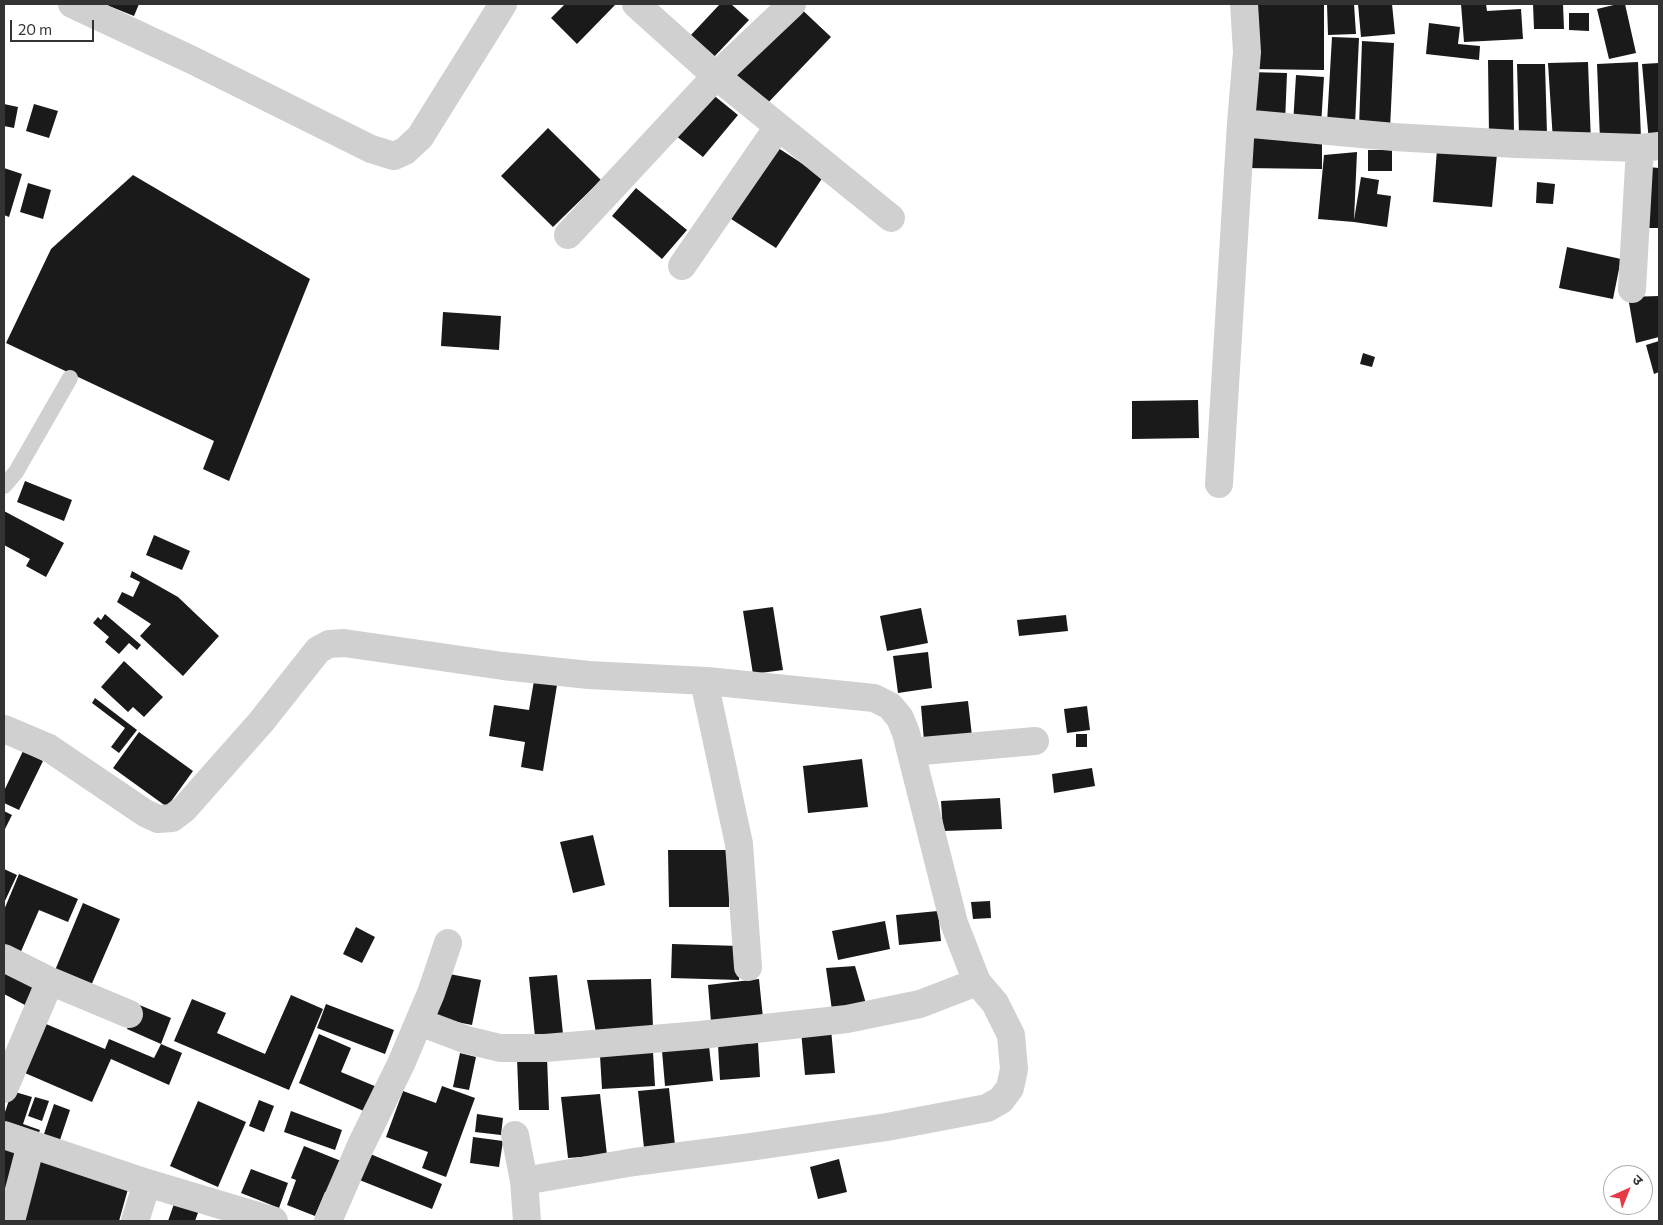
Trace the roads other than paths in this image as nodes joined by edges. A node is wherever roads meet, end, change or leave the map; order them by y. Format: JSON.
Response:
{"nodes":[{"id":1,"x":72,"y":4,"type":"edge"},
{"id":2,"x":503,"y":4,"type":"edge"},
{"id":3,"x":636,"y":4,"type":"edge"},
{"id":4,"x":792,"y":4,"type":"edge"},
{"id":5,"x":1244,"y":4,"type":"edge"},
{"id":6,"x":716,"y":76,"type":"junction"},
{"id":7,"x":1241,"y":123,"type":"junction"},
{"id":8,"x":778,"y":127,"type":"junction"},
{"id":9,"x":1650,"y":147,"type":"edge"},
{"id":10,"x":891,"y":218,"type":"dead end"},
{"id":11,"x":568,"y":235,"type":"dead end"},
{"id":12,"x":682,"y":266,"type":"dead end"},
{"id":13,"x":1632,"y":289,"type":"dead end"},
{"id":14,"x":70,"y":378,"type":"dead end"},
{"id":15,"x":1219,"y":484,"type":"dead end"},
{"id":16,"x":4,"y":486,"type":"edge"},
{"id":17,"x":704,"y":681,"type":"junction"},
{"id":18,"x":4,"y":729,"type":"edge"},
{"id":19,"x":1035,"y":741,"type":"dead end"},
{"id":20,"x":911,"y":752,"type":"junction"},
{"id":21,"x":448,"y":943,"type":"dead end"},
{"id":22,"x":4,"y":958,"type":"edge"},
{"id":23,"x":748,"y":967,"type":"dead end"},
{"id":24,"x":50,"y":981,"type":"junction"},
{"id":25,"x":977,"y":982,"type":"junction"},
{"id":26,"x":129,"y":1014,"type":"dead end"},
{"id":27,"x":419,"y":1022,"type":"junction"},
{"id":28,"x":4,"y":1089,"type":"edge"},
{"id":29,"x":4,"y":1135,"type":"edge"},
{"id":30,"x":515,"y":1135,"type":"dead end"},
{"id":31,"x":31,"y":1144,"type":"junction"},
{"id":32,"x":524,"y":1181,"type":"junction"},
{"id":33,"x":147,"y":1183,"type":"junction"},
{"id":34,"x":11,"y":1221,"type":"edge"},
{"id":35,"x":135,"y":1221,"type":"edge"},
{"id":36,"x":274,"y":1221,"type":"edge"},
{"id":37,"x":328,"y":1221,"type":"edge"},
{"id":38,"x":527,"y":1221,"type":"edge"}],
"edges":[{"from":1,"to":2,"type":"street"},
{"from":3,"to":6,"type":"street"},
{"from":4,"to":6,"type":"street"},
{"from":5,"to":7,"type":"street"},
{"from":6,"to":8,"type":"street"},
{"from":6,"to":11,"type":"street"},
{"from":7,"to":9,"type":"street"},
{"from":7,"to":15,"type":"street"},
{"from":8,"to":10,"type":"street"},
{"from":8,"to":12,"type":"street"},
{"from":9,"to":13,"type":"street"},
{"from":14,"to":16,"type":"lane"},
{"from":17,"to":18,"type":"street"},
{"from":17,"to":20,"type":"street"},
{"from":17,"to":23,"type":"street"},
{"from":19,"to":20,"type":"street"},
{"from":20,"to":25,"type":"street"},
{"from":21,"to":27,"type":"street"},
{"from":22,"to":24,"type":"street"},
{"from":24,"to":26,"type":"street"},
{"from":24,"to":28,"type":"street"},
{"from":25,"to":27,"type":"street"},
{"from":25,"to":32,"type":"street"},
{"from":27,"to":37,"type":"street"},
{"from":29,"to":31,"type":"street"},
{"from":30,"to":32,"type":"street"},
{"from":31,"to":33,"type":"street"},
{"from":31,"to":34,"type":"street"},
{"from":32,"to":38,"type":"street"},
{"from":33,"to":35,"type":"street"},
{"from":33,"to":36,"type":"street"}]}
